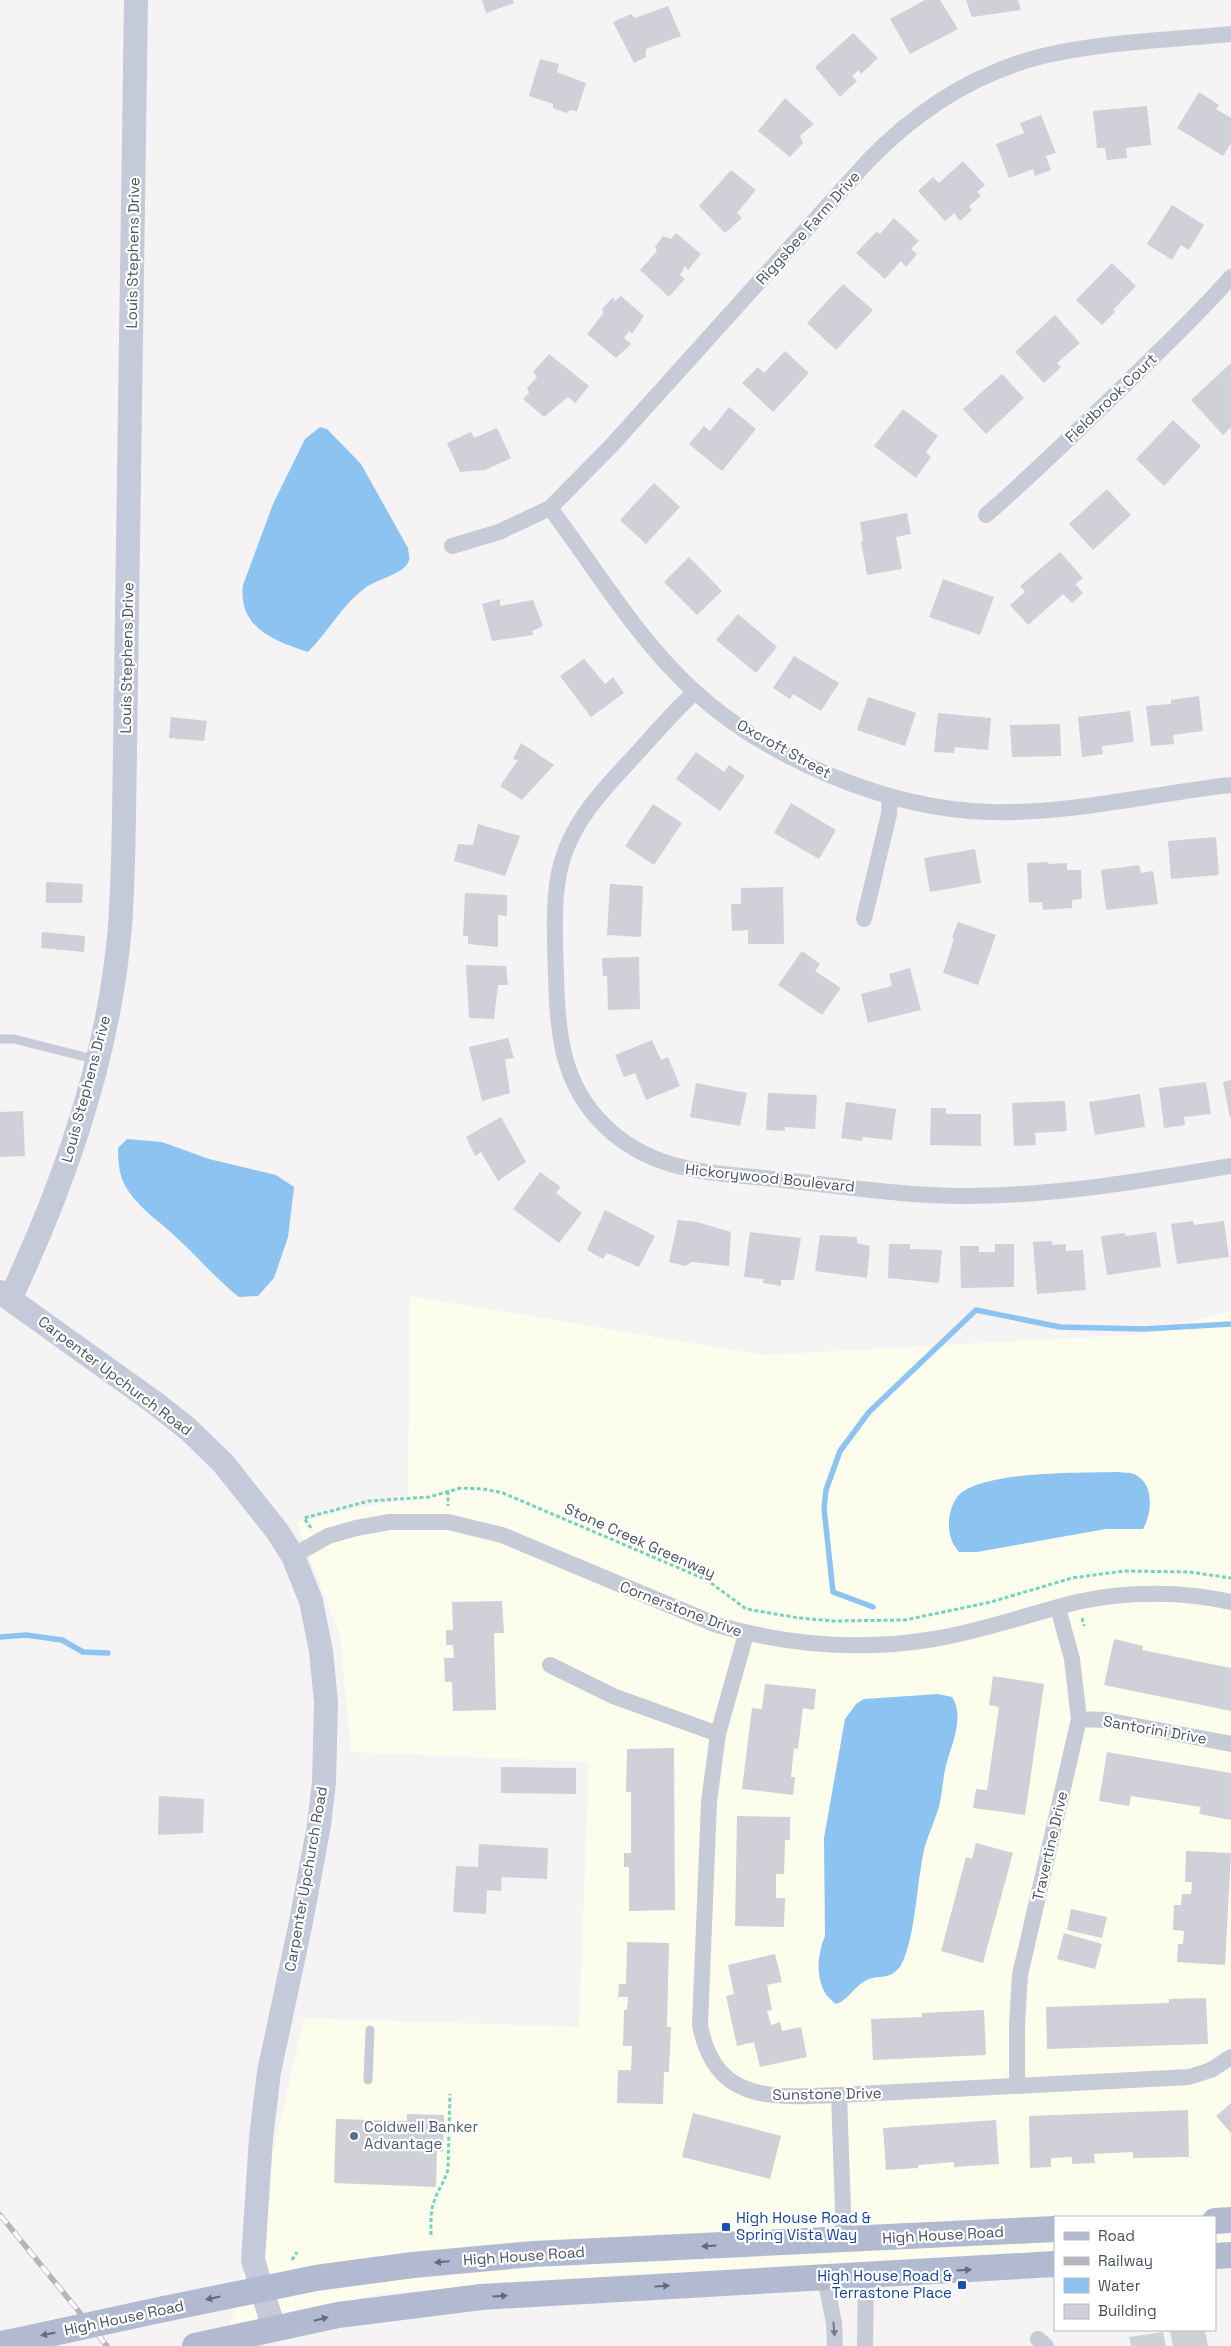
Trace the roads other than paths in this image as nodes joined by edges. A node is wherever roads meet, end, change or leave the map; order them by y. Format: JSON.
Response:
{"nodes":[{"id":1,"x":136,"y":0,"type":"edge"},
{"id":2,"x":1231,"y":34,"type":"edge"},
{"id":3,"x":1231,"y":277,"type":"edge"},
{"id":4,"x":550,"y":508,"type":"junction"},
{"id":5,"x":986,"y":515,"type":"dead end"},
{"id":6,"x":452,"y":546,"type":"dead end"},
{"id":7,"x":695,"y":692,"type":"junction"},
{"id":8,"x":1231,"y":785,"type":"edge"},
{"id":9,"x":890,"y":797,"type":"junction"},
{"id":10,"x":864,"y":919,"type":"dead end"},
{"id":11,"x":0,"y":1039,"type":"edge"},
{"id":12,"x":97,"y":1060,"type":"junction"},
{"id":13,"x":1231,"y":1166,"type":"edge"},
{"id":14,"x":5,"y":1295,"type":"edge"},
{"id":15,"x":293,"y":1556,"type":"junction"},
{"id":16,"x":1231,"y":1602,"type":"edge"},
{"id":17,"x":1058,"y":1608,"type":"junction"},
{"id":18,"x":746,"y":1634,"type":"junction"},
{"id":19,"x":550,"y":1665,"type":"dead end"},
{"id":20,"x":1079,"y":1719,"type":"junction"},
{"id":21,"x":718,"y":1734,"type":"junction"},
{"id":22,"x":1231,"y":1744,"type":"edge"},
{"id":23,"x":370,"y":2030,"type":"dead end"},
{"id":24,"x":1231,"y":2057,"type":"edge"},
{"id":25,"x":368,"y":2080,"type":"dead end"},
{"id":26,"x":1016,"y":2086,"type":"junction"},
{"id":27,"x":839,"y":2095,"type":"junction"},
{"id":28,"x":1231,"y":2220,"type":"edge"},
{"id":29,"x":1216,"y":2221,"type":"edge"},
{"id":30,"x":1054,"y":2229,"type":"edge"},
{"id":31,"x":844,"y":2239,"type":"junction"},
{"id":32,"x":1231,"y":2255,"type":"edge"},
{"id":33,"x":1216,"y":2256,"type":"edge"},
{"id":34,"x":1054,"y":2264,"type":"edge"},
{"id":35,"x":866,"y":2276,"type":"junction"},
{"id":36,"x":825,"y":2278,"type":"junction"},
{"id":37,"x":261,"y":2288,"type":"junction"},
{"id":38,"x":274,"y":2329,"type":"junction"},
{"id":39,"x":10,"y":2342,"type":"edge"},
{"id":40,"x":195,"y":2346,"type":"edge"},
{"id":41,"x":835,"y":2346,"type":"edge"},
{"id":42,"x":865,"y":2346,"type":"edge"}],
"edges":[{"from":1,"to":12,"type":"street","name":"Louis Stephens Drive"},
{"from":2,"to":4,"type":"street","name":"Riggsbee Farm Drive"},
{"from":3,"to":5,"type":"street","name":"Fieldbrook Court"},
{"from":4,"to":6,"type":"street","name":"Riggsbee Farm Drive"},
{"from":4,"to":7,"type":"street","name":"Oxcroft Street"},
{"from":7,"to":9,"type":"street","name":"Oxcroft Street"},
{"from":7,"to":13,"type":"street","name":"Hickorywood Boulevard"},
{"from":8,"to":9,"type":"street","name":"Oxcroft Street"},
{"from":9,"to":10,"type":"street"},
{"from":11,"to":12,"type":"lane"},
{"from":12,"to":14,"type":"street","name":"Louis Stephens Drive"},
{"from":14,"to":15,"type":"street","name":"Carpenter Upchurch Road"},
{"from":15,"to":18,"type":"street","name":"Cornerstone Drive"},
{"from":15,"to":37,"type":"street","name":"Carpenter Upchurch Road"},
{"from":16,"to":17,"type":"street","name":"Cornerstone Drive"},
{"from":17,"to":18,"type":"street","name":"Cornerstone Drive"},
{"from":17,"to":20,"type":"street","name":"Travertine Drive"},
{"from":18,"to":21,"type":"street","name":"Sunstone Drive"},
{"from":19,"to":21,"type":"street"},
{"from":20,"to":22,"type":"street","name":"Santorini Drive"},
{"from":20,"to":26,"type":"street","name":"Travertine Drive"},
{"from":21,"to":27,"type":"street","name":"Sunstone Drive"},
{"from":23,"to":25,"type":"lane"},
{"from":24,"to":26,"type":"street","name":"Sunstone Drive"},
{"from":26,"to":27,"type":"street","name":"Sunstone Drive"},
{"from":27,"to":31,"type":"street"},
{"from":28,"to":29,"type":"main road"},
{"from":30,"to":31,"type":"main road","name":"High House Road"},
{"from":31,"to":37,"type":"main road","name":"High House Road","one_way":true},
{"from":32,"to":33,"type":"main road"},
{"from":35,"to":34,"type":"main road","one_way":true},
{"from":35,"to":36,"type":"main road"},
{"from":35,"to":42,"type":"street"},
{"from":38,"to":36,"type":"main road","one_way":true},
{"from":36,"to":41,"type":"street","one_way":true},
{"from":37,"to":38,"type":"street","name":"Carpenter Upchurch Road"},
{"from":37,"to":39,"type":"main road","name":"High House Road","one_way":true,"bridge":true},
{"from":38,"to":40,"type":"main road"}]}
